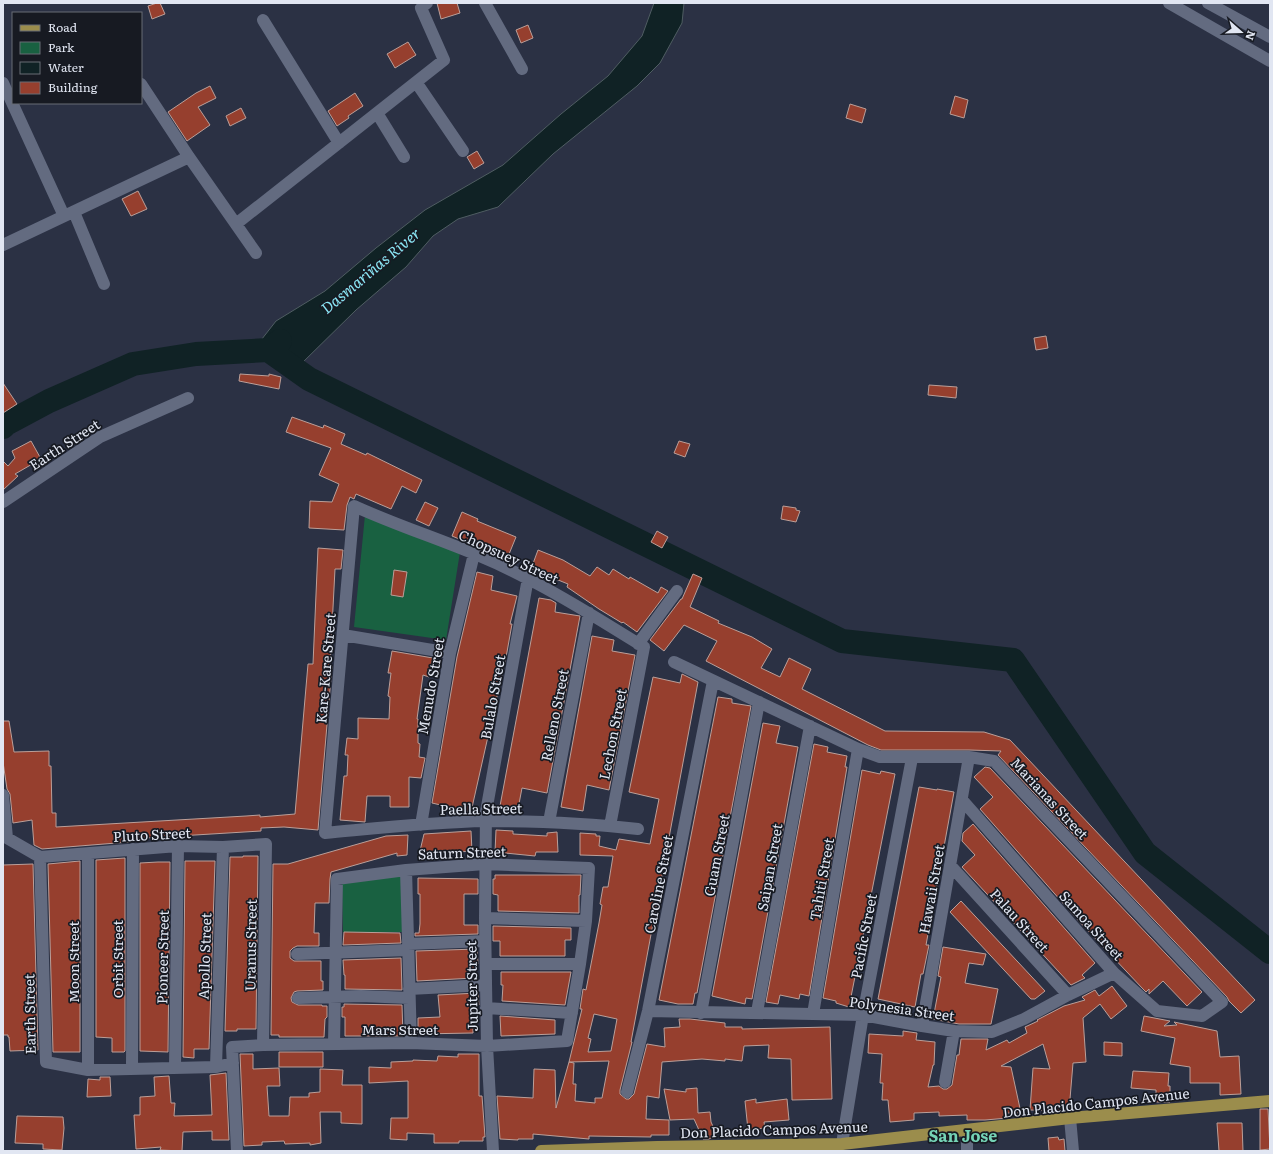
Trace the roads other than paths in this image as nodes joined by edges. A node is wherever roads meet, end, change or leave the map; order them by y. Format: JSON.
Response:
{"nodes":[{"id":1,"x":427,"y":3,"type":"edge"},
{"id":2,"x":485,"y":3,"type":"edge"},
{"id":3,"x":1169,"y":3,"type":"edge"},
{"id":4,"x":1208,"y":3,"type":"edge"},
{"id":5,"x":263,"y":20,"type":"dead end"},
{"id":6,"x":1270,"y":37,"type":"edge"},
{"id":7,"x":1270,"y":60,"type":"edge"},
{"id":8,"x":522,"y":69,"type":"dead end"},
{"id":9,"x":416,"y":82,"type":"junction"},
{"id":10,"x":3,"y":83,"type":"edge"},
{"id":11,"x":142,"y":86,"type":"edge"},
{"id":12,"x":12,"y":101,"type":"edge"},
{"id":13,"x":14,"y":104,"type":"edge"},
{"id":14,"x":377,"y":113,"type":"junction"},
{"id":15,"x":339,"y":142,"type":"junction"},
{"id":16,"x":463,"y":151,"type":"dead end"},
{"id":17,"x":189,"y":157,"type":"junction"},
{"id":18,"x":404,"y":157,"type":"dead end"},
{"id":19,"x":69,"y":214,"type":"junction"},
{"id":20,"x":236,"y":224,"type":"junction"},
{"id":21,"x":3,"y":245,"type":"edge"},
{"id":22,"x":256,"y":252,"type":"dead end"},
{"id":23,"x":104,"y":284,"type":"dead end"},
{"id":24,"x":188,"y":398,"type":"dead end"},
{"id":25,"x":3,"y":502,"type":"edge"},
{"id":26,"x":354,"y":506,"type":"joint"},
{"id":27,"x":474,"y":554,"type":"junction"},
{"id":28,"x":528,"y":578,"type":"junction"},
{"id":29,"x":677,"y":591,"type":"dead end"},
{"id":30,"x":589,"y":613,"type":"junction"},
{"id":31,"x":343,"y":635,"type":"junction"},
{"id":32,"x":641,"y":645,"type":"junction"},
{"id":33,"x":450,"y":653,"type":"junction"},
{"id":34,"x":674,"y":662,"type":"dead end"},
{"id":35,"x":713,"y":681,"type":"junction"},
{"id":36,"x":759,"y":702,"type":"junction"},
{"id":37,"x":810,"y":726,"type":"junction"},
{"id":38,"x":858,"y":749,"type":"junction"},
{"id":39,"x":969,"y":757,"type":"junction"},
{"id":40,"x":912,"y":758,"type":"junction"},
{"id":41,"x":3,"y":795,"type":"edge"},
{"id":42,"x":962,"y":801,"type":"junction"},
{"id":43,"x":486,"y":821,"type":"junction"},
{"id":44,"x":549,"y":822,"type":"junction"},
{"id":45,"x":421,"y":825,"type":"junction"},
{"id":46,"x":610,"y":826,"type":"junction"},
{"id":47,"x":638,"y":829,"type":"dead end"},
{"id":48,"x":325,"y":833,"type":"joint"},
{"id":49,"x":5,"y":838,"type":"edge"},
{"id":50,"x":266,"y":844,"type":"joint"},
{"id":51,"x":178,"y":846,"type":"junction"},
{"id":52,"x":223,"y":847,"type":"junction"},
{"id":53,"x":133,"y":849,"type":"junction"},
{"id":54,"x":88,"y":854,"type":"junction"},
{"id":55,"x":40,"y":857,"type":"junction"},
{"id":56,"x":485,"y":864,"type":"junction"},
{"id":57,"x":950,"y":865,"type":"junction"},
{"id":58,"x":406,"y":870,"type":"junction"},
{"id":59,"x":485,"y":918,"type":"junction"},
{"id":60,"x":586,"y":921,"type":"junction"},
{"id":61,"x":485,"y":941,"type":"junction"},
{"id":62,"x":408,"y":947,"type":"junction"},
{"id":63,"x":335,"y":952,"type":"junction"},
{"id":64,"x":297,"y":954,"type":"dead end"},
{"id":65,"x":486,"y":964,"type":"junction"},
{"id":66,"x":580,"y":964,"type":"junction"},
{"id":67,"x":1114,"y":973,"type":"junction"},
{"id":68,"x":486,"y":986,"type":"junction"},
{"id":69,"x":409,"y":993,"type":"junction"},
{"id":70,"x":1068,"y":995,"type":"junction"},
{"id":71,"x":334,"y":997,"type":"junction"},
{"id":72,"x":298,"y":998,"type":"dead end"},
{"id":73,"x":1222,"y":1002,"type":"joint"},
{"id":74,"x":486,"y":1008,"type":"junction"},
{"id":75,"x":648,"y":1011,"type":"junction"},
{"id":76,"x":757,"y":1012,"type":"junction"},
{"id":77,"x":572,"y":1013,"type":"junction"},
{"id":78,"x":701,"y":1013,"type":"junction"},
{"id":79,"x":813,"y":1014,"type":"junction"},
{"id":80,"x":863,"y":1014,"type":"junction"},
{"id":81,"x":922,"y":1026,"type":"junction"},
{"id":82,"x":954,"y":1031,"type":"junction"},
{"id":83,"x":411,"y":1043,"type":"junction"},
{"id":84,"x":334,"y":1044,"type":"junction"},
{"id":85,"x":263,"y":1045,"type":"junction"},
{"id":86,"x":487,"y":1046,"type":"junction"},
{"id":87,"x":233,"y":1063,"type":"junction"},
{"id":88,"x":216,"y":1067,"type":"junction"},
{"id":89,"x":175,"y":1068,"type":"junction"},
{"id":90,"x":132,"y":1069,"type":"junction"},
{"id":91,"x":88,"y":1070,"type":"junction"},
{"id":92,"x":945,"y":1082,"type":"dead end"},
{"id":93,"x":627,"y":1092,"type":"dead end"},
{"id":94,"x":1270,"y":1101,"type":"edge"},
{"id":95,"x":1070,"y":1118,"type":"junction"},
{"id":96,"x":967,"y":1131,"type":"junction"},
{"id":97,"x":842,"y":1144,"type":"junction"},
{"id":98,"x":572,"y":1150,"type":"edge"},
{"id":99,"x":237,"y":1151,"type":"edge"},
{"id":100,"x":493,"y":1151,"type":"edge"},
{"id":101,"x":541,"y":1151,"type":"edge"},
{"id":102,"x":967,"y":1151,"type":"edge"},
{"id":103,"x":1073,"y":1151,"type":"edge"}],
"edges":[{"from":1,"to":9,"type":"street"},
{"from":2,"to":8,"type":"street"},
{"from":3,"to":7,"type":"street"},
{"from":4,"to":6,"type":"street"},
{"from":5,"to":15,"type":"street"},
{"from":9,"to":14,"type":"street"},
{"from":9,"to":16,"type":"street"},
{"from":10,"to":12,"type":"street"},
{"from":11,"to":17,"type":"street"},
{"from":13,"to":19,"type":"street"},
{"from":14,"to":15,"type":"street"},
{"from":14,"to":18,"type":"street"},
{"from":15,"to":20,"type":"street"},
{"from":17,"to":19,"type":"street"},
{"from":17,"to":20,"type":"street"},
{"from":19,"to":21,"type":"street"},
{"from":19,"to":23,"type":"street"},
{"from":20,"to":22,"type":"street"},
{"from":24,"to":25,"type":"street","name":"Earth Street"},
{"from":26,"to":27,"type":"street","name":"Chopsuey Street"},
{"from":26,"to":31,"type":"street","name":"Kare-Kare Street"},
{"from":27,"to":28,"type":"street","name":"Chopsuey Street"},
{"from":27,"to":33,"type":"street","name":"Menudo Street"},
{"from":28,"to":30,"type":"street","name":"Chopsuey Street"},
{"from":28,"to":43,"type":"street","name":"Bulalo Street"},
{"from":29,"to":32,"type":"street"},
{"from":30,"to":32,"type":"street","name":"Chopsuey Street"},
{"from":30,"to":44,"type":"street","name":"Relleno Street"},
{"from":31,"to":33,"type":"street"},
{"from":31,"to":48,"type":"street","name":"Kare-Kare Street"},
{"from":32,"to":46,"type":"street","name":"Lechon Street"},
{"from":33,"to":45,"type":"street","name":"Menudo Street"},
{"from":34,"to":35,"type":"street","name":"Marianas Street"},
{"from":35,"to":36,"type":"street","name":"Marianas Street"},
{"from":35,"to":75,"type":"street","name":"Caroline Street"},
{"from":36,"to":37,"type":"street","name":"Marianas Street"},
{"from":36,"to":78,"type":"street","name":"Guam Street"},
{"from":37,"to":38,"type":"street","name":"Marianas Street"},
{"from":37,"to":76,"type":"street","name":"Saipan Street"},
{"from":38,"to":40,"type":"street","name":"Marianas Street"},
{"from":38,"to":79,"type":"street","name":"Tahiti Street"},
{"from":39,"to":40,"type":"street","name":"Marianas Street"},
{"from":39,"to":42,"type":"street","name":"Hawaii Street"},
{"from":39,"to":73,"type":"street","name":"Marianas Street"},
{"from":40,"to":80,"type":"street","name":"Pacific Street"},
{"from":41,"to":49,"type":"street"},
{"from":42,"to":57,"type":"street","name":"Hawaii Street"},
{"from":42,"to":67,"type":"street","name":"Samoa Street"},
{"from":43,"to":44,"type":"street","name":"Paella Street"},
{"from":43,"to":45,"type":"street","name":"Paella Street"},
{"from":43,"to":56,"type":"street","name":"Jupiter Street"},
{"from":44,"to":46,"type":"street","name":"Paella Street"},
{"from":45,"to":48,"type":"street","name":"Paella Street"},
{"from":46,"to":47,"type":"street","name":"Paella Street"},
{"from":49,"to":55,"type":"street"},
{"from":50,"to":52,"type":"street","name":"Pluto Street"},
{"from":50,"to":85,"type":"street","name":"Uranus Street"},
{"from":51,"to":52,"type":"street","name":"Pluto Street"},
{"from":51,"to":53,"type":"street","name":"Pluto Street"},
{"from":51,"to":89,"type":"street","name":"Pioneer Street"},
{"from":52,"to":88,"type":"street","name":"Apollo Street"},
{"from":53,"to":54,"type":"street","name":"Pluto Street"},
{"from":53,"to":90,"type":"street","name":"Orbit Street"},
{"from":54,"to":55,"type":"street","name":"Pluto Street"},
{"from":54,"to":91,"type":"street","name":"Moon Street"},
{"from":55,"to":91,"type":"street","name":"Earth Street"},
{"from":56,"to":58,"type":"street","name":"Saturn Street"},
{"from":56,"to":59,"type":"street","name":"Jupiter Street"},
{"from":56,"to":60,"type":"street","name":"Saturn Street"},
{"from":57,"to":70,"type":"street","name":"Palau Street"},
{"from":57,"to":81,"type":"street","name":"Hawaii Street"},
{"from":58,"to":62,"type":"street"},
{"from":58,"to":63,"type":"street","name":"Saturn Street"},
{"from":59,"to":60,"type":"street"},
{"from":59,"to":61,"type":"street","name":"Jupiter Street"},
{"from":60,"to":66,"type":"street"},
{"from":61,"to":62,"type":"street"},
{"from":61,"to":65,"type":"street","name":"Jupiter Street"},
{"from":62,"to":63,"type":"street"},
{"from":62,"to":69,"type":"street"},
{"from":63,"to":64,"type":"street"},
{"from":63,"to":71,"type":"street"},
{"from":65,"to":66,"type":"street"},
{"from":65,"to":68,"type":"street","name":"Jupiter Street"},
{"from":66,"to":77,"type":"street"},
{"from":67,"to":70,"type":"street","name":"Polynesia Street"},
{"from":67,"to":73,"type":"street","name":"Samoa Street"},
{"from":68,"to":69,"type":"street"},
{"from":68,"to":74,"type":"street","name":"Jupiter Street"},
{"from":69,"to":71,"type":"street"},
{"from":69,"to":83,"type":"street"},
{"from":70,"to":82,"type":"street","name":"Polynesia Street"},
{"from":71,"to":72,"type":"street"},
{"from":71,"to":84,"type":"street"},
{"from":74,"to":77,"type":"street"},
{"from":74,"to":86,"type":"street","name":"Jupiter Street"},
{"from":75,"to":78,"type":"street","name":"Polynesia Street"},
{"from":75,"to":93,"type":"street","name":"Caroline Street"},
{"from":76,"to":78,"type":"street","name":"Polynesia Street"},
{"from":76,"to":79,"type":"street","name":"Polynesia Street"},
{"from":77,"to":86,"type":"street","name":"Mars Street"},
{"from":79,"to":80,"type":"street","name":"Polynesia Street"},
{"from":80,"to":81,"type":"street","name":"Polynesia Street"},
{"from":80,"to":97,"type":"street","name":"Pacific Street"},
{"from":81,"to":82,"type":"street","name":"Polynesia Street"},
{"from":82,"to":92,"type":"street"},
{"from":83,"to":84,"type":"street","name":"Mars Street"},
{"from":83,"to":86,"type":"street","name":"Mars Street"},
{"from":84,"to":85,"type":"street","name":"Mars Street"},
{"from":85,"to":87,"type":"street","name":"Mars Street"},
{"from":86,"to":100,"type":"street","name":"Jupiter Street"},
{"from":87,"to":88,"type":"street","name":"Earth Street"},
{"from":87,"to":99,"type":"street"},
{"from":88,"to":89,"type":"street","name":"Earth Street"},
{"from":89,"to":90,"type":"street","name":"Earth Street"},
{"from":90,"to":91,"type":"street","name":"Earth Street"},
{"from":94,"to":95,"type":"main road","name":"Don Placido Campos Avenue"},
{"from":95,"to":96,"type":"main road","name":"Don Placido Campos Avenue"},
{"from":95,"to":103,"type":"street"},
{"from":96,"to":97,"type":"main road","name":"Don Placido Campos Avenue"},
{"from":96,"to":102,"type":"street"},
{"from":97,"to":98,"type":"main road","name":"Don Placido Campos Avenue"},
{"from":98,"to":101,"type":"main road","name":"Don Placido Campos Avenue"}]}
